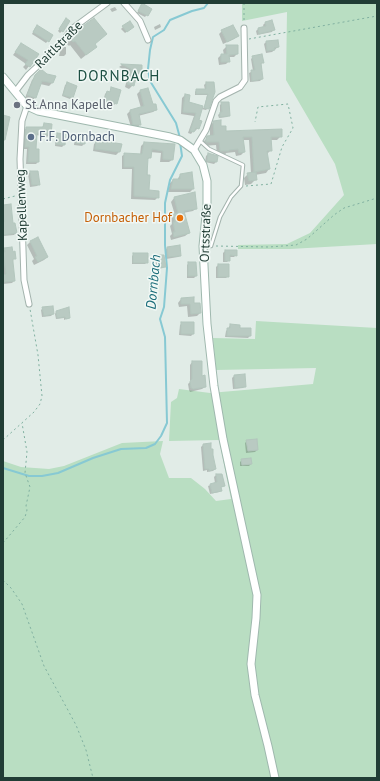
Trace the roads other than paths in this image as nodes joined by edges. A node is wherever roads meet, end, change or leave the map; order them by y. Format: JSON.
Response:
{"nodes":[{"id":1,"x":107,"y":3,"type":"edge"},
{"id":2,"x":124,"y":3,"type":"edge"},
{"id":3,"x":244,"y":28,"type":"road end"},
{"id":4,"x":148,"y":40,"type":"dead end"},
{"id":5,"x":3,"y":76,"type":"edge"},
{"id":6,"x":15,"y":92,"type":"junction"},
{"id":7,"x":27,"y":106,"type":"junction"},
{"id":8,"x":200,"y":140,"type":"junction"},
{"id":9,"x":194,"y":150,"type":"junction"},
{"id":10,"x":211,"y":246,"type":"road end"},
{"id":11,"x":29,"y":304,"type":"road end"},
{"id":12,"x":275,"y":778,"type":"edge"}],
"edges":[{"from":1,"to":6,"type":"street","name":"Raitlstraße"},
{"from":2,"to":4,"type":"street"},
{"from":3,"to":8,"type":"street"},
{"from":5,"to":6,"type":"street","name":"Ortsstraße"},
{"from":6,"to":7,"type":"street","name":"Ortsstraße"},
{"from":7,"to":9,"type":"street","name":"Ortsstraße"},
{"from":7,"to":11,"type":"street","name":"Kapellenweg"},
{"from":8,"to":9,"type":"street"},
{"from":8,"to":10,"type":"lane"},
{"from":9,"to":12,"type":"street","name":"Ortsstraße"}]}
